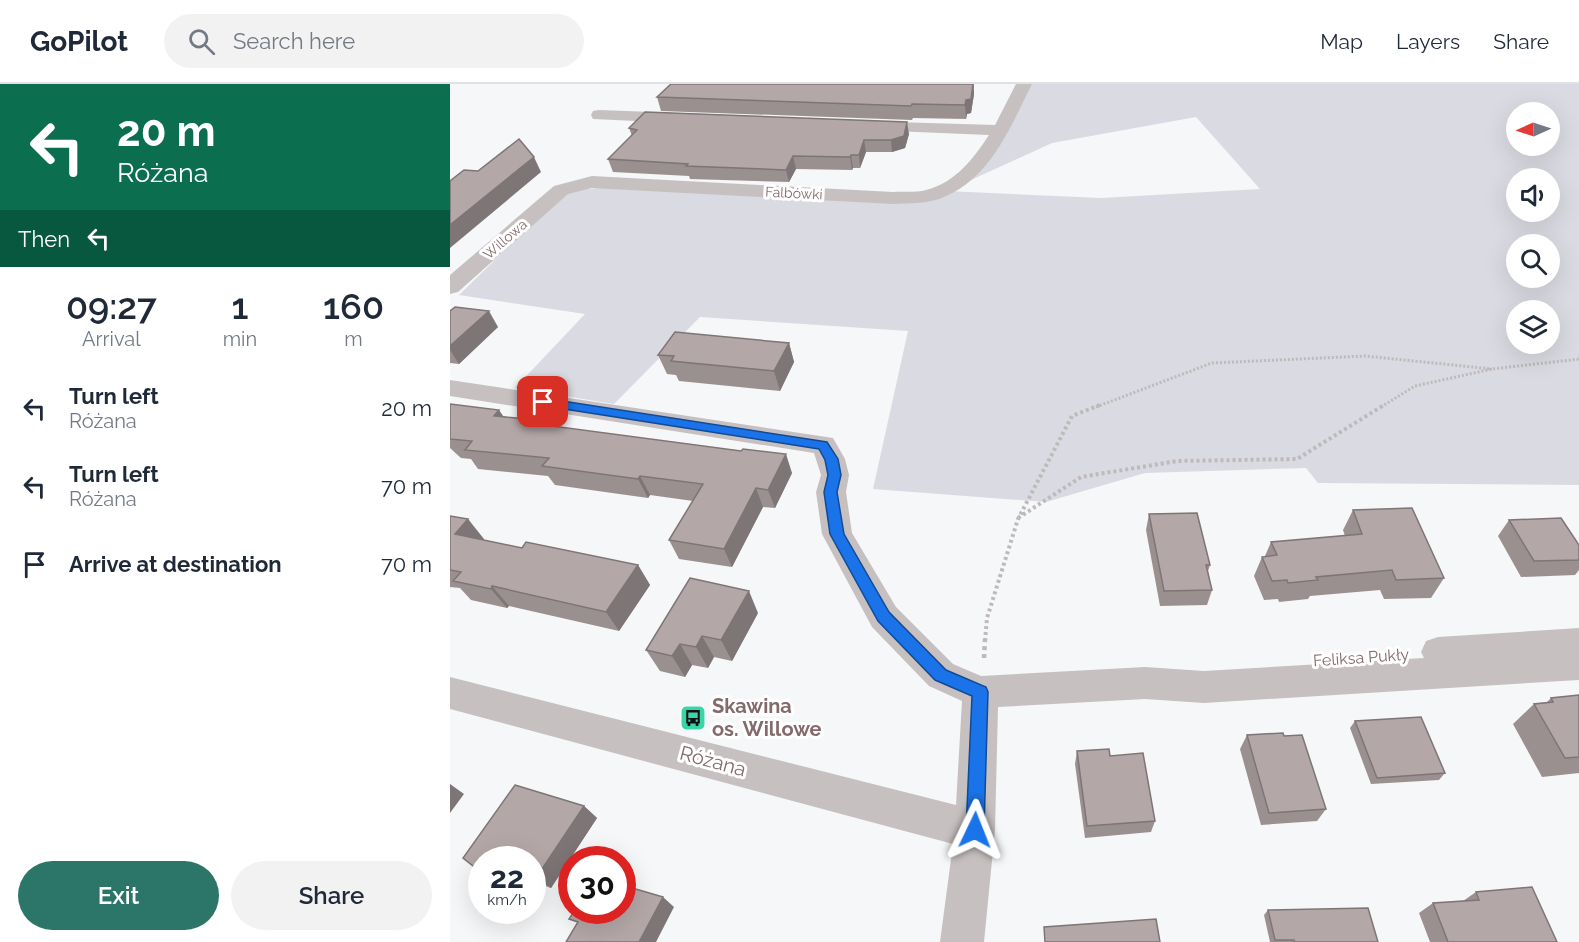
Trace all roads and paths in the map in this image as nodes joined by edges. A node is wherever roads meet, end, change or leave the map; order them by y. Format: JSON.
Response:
{"nodes":[{"id":1,"x":1024,"y":84,"type":"edge"},
{"id":2,"x":599,"y":115,"type":"dead end"},
{"id":3,"x":694,"y":119,"type":"edge"},
{"id":4,"x":847,"y":124,"type":"edge"},
{"id":5,"x":1000,"y":130,"type":"junction"},
{"id":6,"x":561,"y":190,"type":"joint"},
{"id":7,"x":450,"y":287,"type":"edge"},
{"id":8,"x":1579,"y":359,"type":"edge"},
{"id":9,"x":1492,"y":369,"type":"junction"},
{"id":10,"x":450,"y":388,"type":"edge"},
{"id":11,"x":1018,"y":519,"type":"junction"},
{"id":12,"x":1579,"y":643,"type":"edge"},
{"id":13,"x":1579,"y":665,"type":"edge"},
{"id":14,"x":1145,"y":683,"type":"junction"},
{"id":15,"x":980,"y":692,"type":"junction"},
{"id":16,"x":450,"y":693,"type":"edge"},
{"id":17,"x":975,"y":830,"type":"junction"},
{"id":18,"x":962,"y":942,"type":"edge"}],
"edges":[{"from":1,"to":5,"type":"street","name":"Falbówki"},
{"from":2,"to":3,"type":"street"},
{"from":4,"to":5,"type":"street"},
{"from":5,"to":6,"type":"street","name":"Falbówki"},
{"from":6,"to":7,"type":"street","name":"Willowa"},
{"from":8,"to":9,"type":"path"},
{"from":9,"to":11,"type":"path"},
{"from":9,"to":11,"type":"path"},
{"from":10,"to":15,"type":"street"},
{"from":11,"to":15,"type":"path"},
{"from":12,"to":14,"type":"street","name":"Feliksa Pukły"},
{"from":13,"to":14,"type":"street","name":"Feliksa Pukły"},
{"from":14,"to":15,"type":"street","name":"Feliksa Pukły"},
{"from":15,"to":17,"type":"street"},
{"from":16,"to":17,"type":"street","name":"Różana"},
{"from":17,"to":18,"type":"street"}]}
